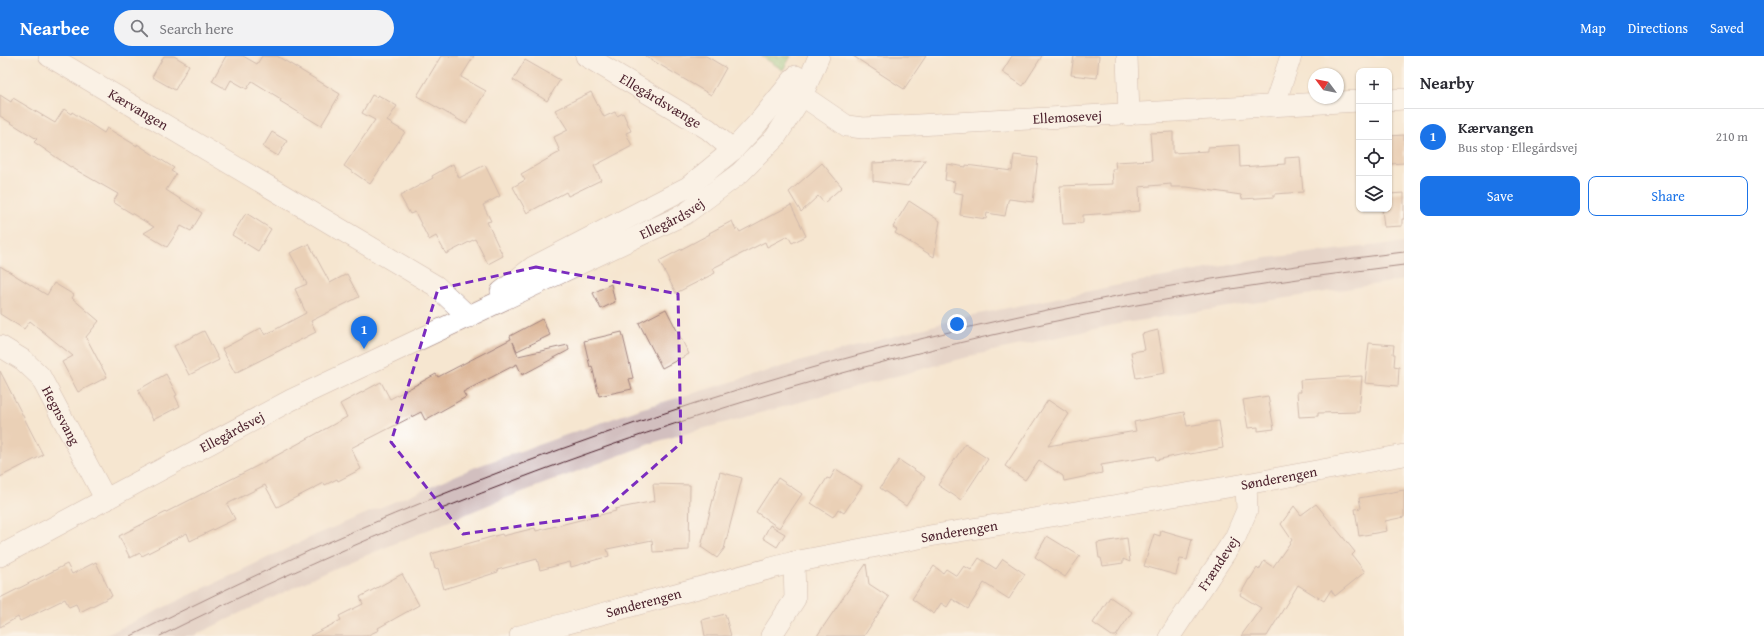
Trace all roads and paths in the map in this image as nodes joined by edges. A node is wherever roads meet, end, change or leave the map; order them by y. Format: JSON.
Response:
{"nodes":[{"id":1,"x":50,"y":56,"type":"edge"},
{"id":2,"x":586,"y":56,"type":"edge"},
{"id":3,"x":813,"y":56,"type":"edge"},
{"id":4,"x":819,"y":56,"type":"edge"},
{"id":5,"x":1127,"y":56,"type":"edge"},
{"id":6,"x":1291,"y":56,"type":"edge"},
{"id":7,"x":795,"y":91,"type":"junction"},
{"id":8,"x":1404,"y":99,"type":"edge"},
{"id":9,"x":1392,"y":100,"type":"edge"},
{"id":10,"x":1356,"y":101,"type":"edge"},
{"id":11,"x":1274,"y":106,"type":"junction"},
{"id":12,"x":1129,"y":114,"type":"junction"},
{"id":13,"x":733,"y":150,"type":"junction"},
{"id":14,"x":469,"y":317,"type":"junction"},
{"id":15,"x":0,"y":346,"type":"edge"},
{"id":16,"x":1404,"y":455,"type":"edge"},
{"id":17,"x":1246,"y":484,"type":"junction"},
{"id":18,"x":106,"y":500,"type":"junction"},
{"id":19,"x":0,"y":556,"type":"edge"},
{"id":20,"x":794,"y":562,"type":"junction"},
{"id":21,"x":520,"y":636,"type":"edge"},
{"id":22,"x":771,"y":636,"type":"edge"},
{"id":23,"x":1170,"y":636,"type":"edge"}],
"edges":[{"from":1,"to":14,"type":"street","name":"Kærvangen"},
{"from":2,"to":13,"type":"street","name":"Ellegårdsvænge"},
{"from":3,"to":7,"type":"street","name":"Ellegårdsvej"},
{"from":4,"to":7,"type":"street","name":"Ellegårdsvej"},
{"from":5,"to":12,"type":"street"},
{"from":6,"to":11,"type":"street"},
{"from":7,"to":12,"type":"street","name":"Ellemosevej"},
{"from":7,"to":13,"type":"street","name":"Ellegårdsvej"},
{"from":7,"to":14,"type":"street","name":"Ellegårdsvej"},
{"from":8,"to":9,"type":"street"},
{"from":10,"to":11,"type":"street","name":"Ellemosevej"},
{"from":11,"to":12,"type":"street","name":"Ellemosevej"},
{"from":13,"to":14,"type":"street","name":"Ellegårdsvej"},
{"from":14,"to":18,"type":"street","name":"Ellegårdsvej"},
{"from":15,"to":18,"type":"street","name":"Hegnsvang"},
{"from":16,"to":17,"type":"street","name":"Sønderengen"},
{"from":17,"to":20,"type":"street","name":"Sønderengen"},
{"from":17,"to":23,"type":"street","name":"Frændevej"},
{"from":18,"to":19,"type":"street","name":"Ellegårdsvej"},
{"from":20,"to":21,"type":"street","name":"Sønderengen"},
{"from":20,"to":22,"type":"street"}]}
